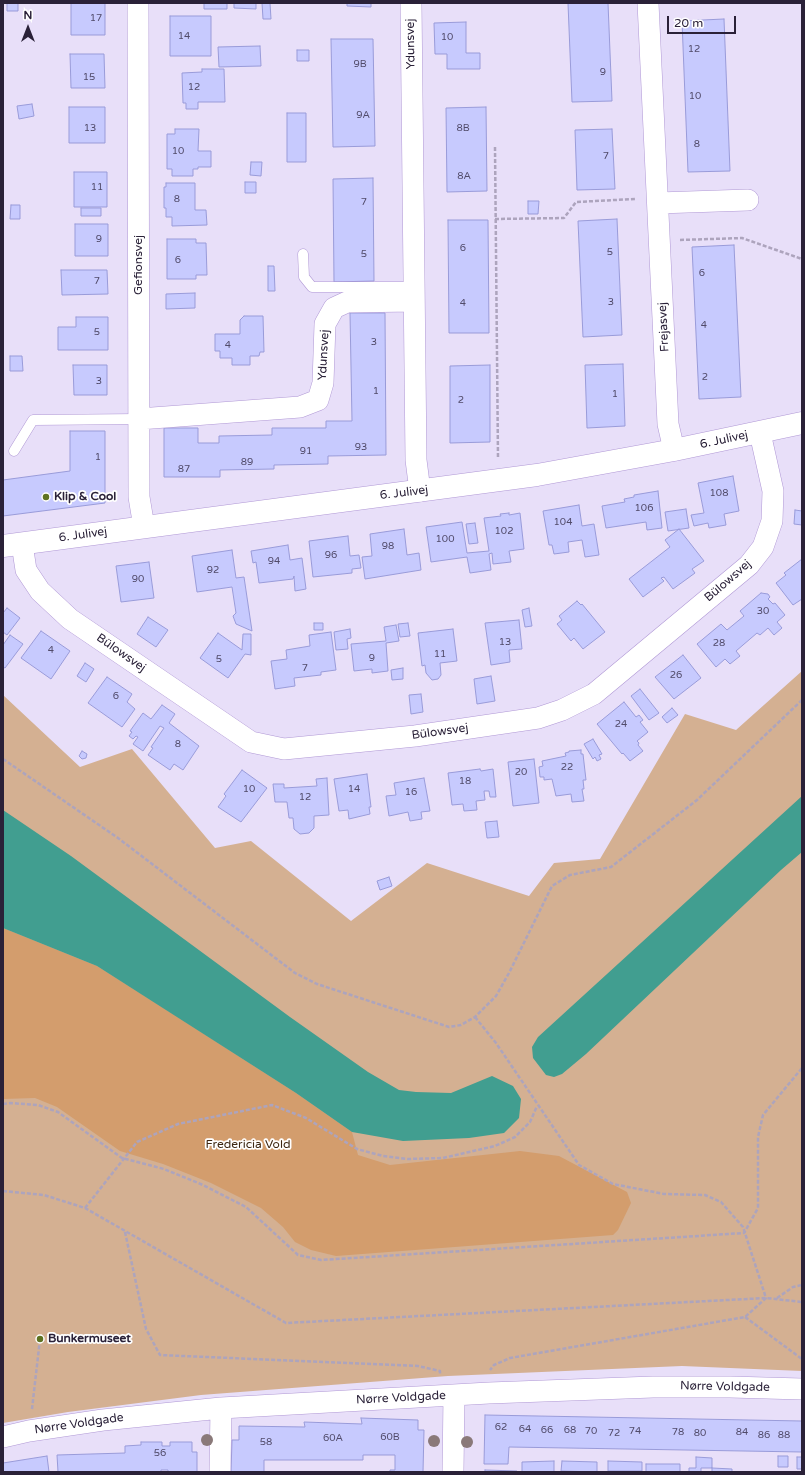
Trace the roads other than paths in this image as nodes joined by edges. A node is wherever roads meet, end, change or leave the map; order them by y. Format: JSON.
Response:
{"nodes":[{"id":1,"x":138,"y":3,"type":"edge"},
{"id":2,"x":411,"y":3,"type":"edge"},
{"id":3,"x":648,"y":3,"type":"edge"},
{"id":4,"x":748,"y":200,"type":"dead end"},
{"id":5,"x":658,"y":203,"type":"junction"},
{"id":6,"x":303,"y":254,"type":"dead end"},
{"id":7,"x":414,"y":294,"type":"junction"},
{"id":8,"x":139,"y":419,"type":"junction"},
{"id":9,"x":802,"y":423,"type":"edge"},
{"id":10,"x":760,"y":433,"type":"junction"},
{"id":11,"x":674,"y":450,"type":"junction"},
{"id":12,"x":14,"y":451,"type":"dead end"},
{"id":13,"x":420,"y":491,"type":"junction"},
{"id":14,"x":144,"y":527,"type":"junction"},
{"id":15,"x":13,"y":545,"type":"edge"},
{"id":16,"x":802,"y":1389,"type":"edge"},
{"id":17,"x":447,"y":1396,"type":"junction"},
{"id":18,"x":221,"y":1408,"type":"junction"},
{"id":19,"x":3,"y":1437,"type":"edge"},
{"id":20,"x":220,"y":1472,"type":"edge"},
{"id":21,"x":453,"y":1472,"type":"edge"}],
"edges":[{"from":1,"to":8,"type":"street","name":"Gefionsvej"},
{"from":2,"to":7,"type":"street","name":"Ydunsvej"},
{"from":3,"to":5,"type":"street","name":"Frejasvej"},
{"from":4,"to":5,"type":"street"},
{"from":5,"to":11,"type":"street","name":"Frejasvej"},
{"from":6,"to":7,"type":"lane"},
{"from":7,"to":8,"type":"street","name":"Ydunsvej"},
{"from":7,"to":13,"type":"street","name":"Ydunsvej"},
{"from":8,"to":12,"type":"lane"},
{"from":8,"to":14,"type":"street","name":"Gefionsvej"},
{"from":9,"to":10,"type":"street","name":"6. Julivej"},
{"from":10,"to":11,"type":"street","name":"6. Julivej"},
{"from":10,"to":15,"type":"street","name":"Bülowsvej"},
{"from":11,"to":13,"type":"street","name":"6. Julivej"},
{"from":13,"to":14,"type":"street","name":"6. Julivej"},
{"from":14,"to":15,"type":"street","name":"6. Julivej"},
{"from":16,"to":17,"type":"street","name":"Nørre Voldgade"},
{"from":17,"to":18,"type":"street","name":"Nørre Voldgade"},
{"from":17,"to":21,"type":"street"},
{"from":18,"to":19,"type":"street","name":"Nørre Voldgade"},
{"from":18,"to":20,"type":"street"}]}
